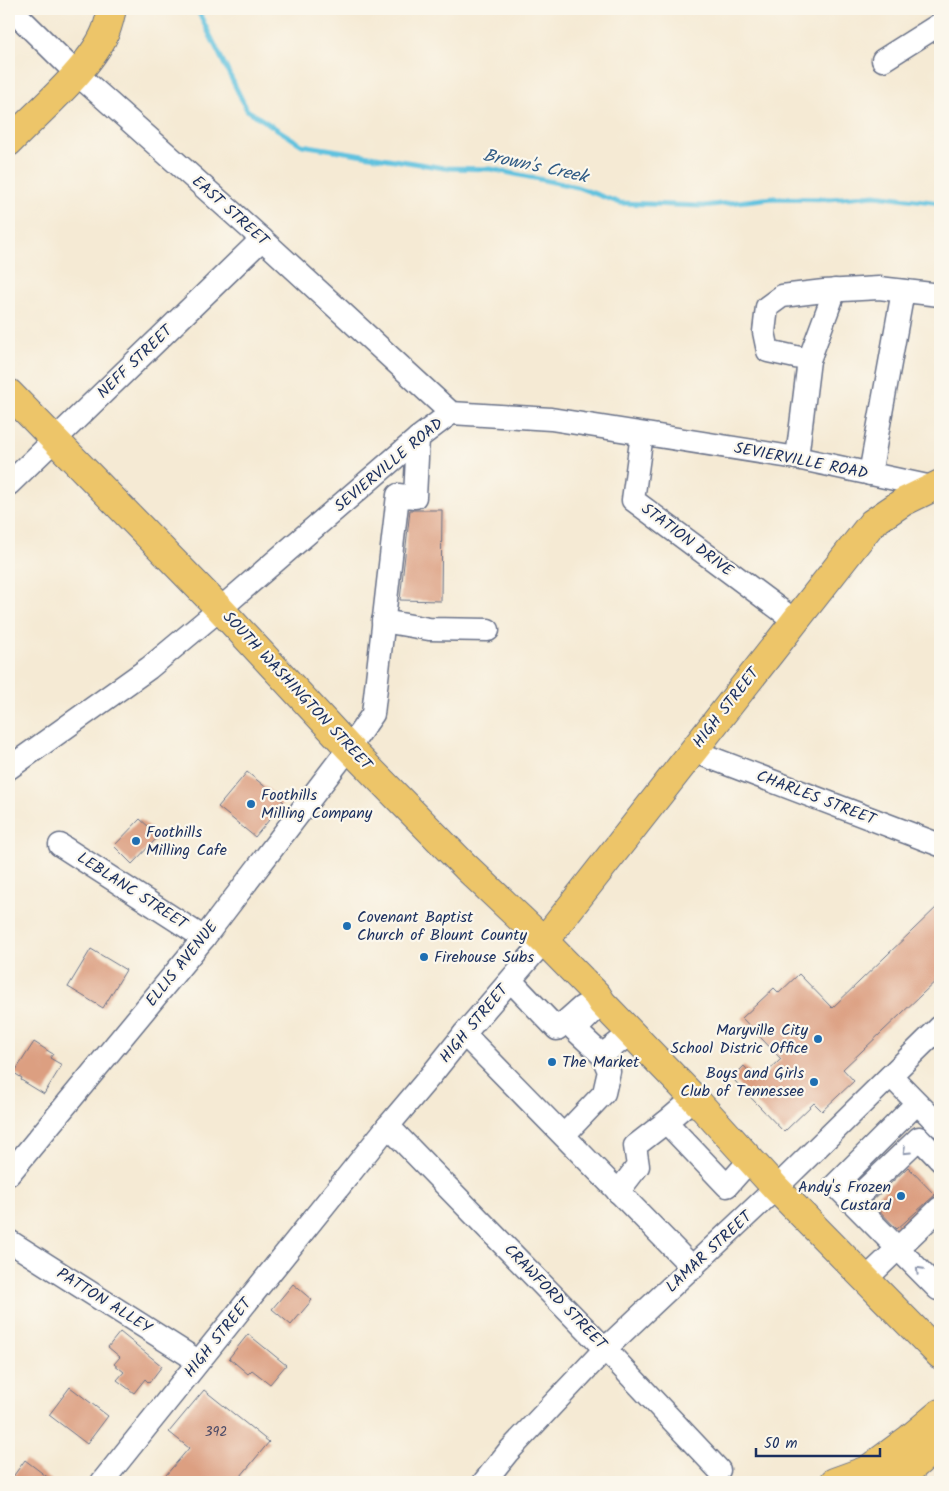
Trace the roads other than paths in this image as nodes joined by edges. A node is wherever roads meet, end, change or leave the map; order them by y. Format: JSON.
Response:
{"nodes":[{"id":1,"x":11,"y":9,"type":"edge"},
{"id":2,"x":112,"y":9,"type":"edge"},
{"id":3,"x":940,"y":24,"type":"edge"},
{"id":4,"x":883,"y":60,"type":"dead end"},
{"id":5,"x":77,"y":74,"type":"junction"},
{"id":6,"x":9,"y":142,"type":"edge"},
{"id":7,"x":262,"y":239,"type":"junction"},
{"id":8,"x":835,"y":290,"type":"junction"},
{"id":9,"x":903,"y":290,"type":"junction"},
{"id":10,"x":940,"y":294,"type":"edge"},
{"id":11,"x":809,"y":360,"type":"junction"},
{"id":12,"x":9,"y":393,"type":"edge"},
{"id":13,"x":450,"y":413,"type":"junction"},
{"id":14,"x":642,"y":434,"type":"junction"},
{"id":15,"x":418,"y":438,"type":"junction"},
{"id":16,"x":54,"y":440,"type":"junction"},
{"id":17,"x":797,"y":458,"type":"junction"},
{"id":18,"x":870,"y":474,"type":"junction"},
{"id":19,"x":9,"y":484,"type":"edge"},
{"id":20,"x":936,"y":486,"type":"edge"},
{"id":21,"x":220,"y":610,"type":"junction"},
{"id":22,"x":794,"y":620,"type":"junction"},
{"id":23,"x":383,"y":621,"type":"junction"},
{"id":24,"x":488,"y":630,"type":"dead end"},
{"id":25,"x":349,"y":748,"type":"junction"},
{"id":26,"x":693,"y":751,"type":"junction"},
{"id":27,"x":9,"y":768,"type":"edge"},
{"id":28,"x":60,"y":845,"type":"dead end"},
{"id":29,"x":940,"y":845,"type":"edge"},
{"id":30,"x":204,"y":938,"type":"junction"},
{"id":31,"x":544,"y":941,"type":"junction"},
{"id":32,"x":511,"y":981,"type":"junction"},
{"id":33,"x":599,"y":998,"type":"junction"},
{"id":34,"x":940,"y":1027,"type":"edge"},
{"id":35,"x":632,"y":1032,"type":"junction"},
{"id":36,"x":464,"y":1034,"type":"junction"},
{"id":37,"x":602,"y":1055,"type":"junction"},
{"id":38,"x":891,"y":1076,"type":"junction"},
{"id":39,"x":694,"y":1098,"type":"junction"},
{"id":40,"x":917,"y":1103,"type":"junction"},
{"id":41,"x":666,"y":1122,"type":"junction"},
{"id":42,"x":388,"y":1126,"type":"junction"},
{"id":43,"x":940,"y":1126,"type":"edge"},
{"id":44,"x":564,"y":1135,"type":"junction"},
{"id":45,"x":750,"y":1160,"type":"junction"},
{"id":46,"x":940,"y":1160,"type":"edge"},
{"id":47,"x":9,"y":1174,"type":"edge"},
{"id":48,"x":776,"y":1188,"type":"junction"},
{"id":49,"x":618,"y":1192,"type":"junction"},
{"id":50,"x":852,"y":1202,"type":"junction"},
{"id":51,"x":940,"y":1208,"type":"edge"},
{"id":52,"x":9,"y":1241,"type":"edge"},
{"id":53,"x":898,"y":1248,"type":"junction"},
{"id":54,"x":693,"y":1268,"type":"junction"},
{"id":55,"x":866,"y":1279,"type":"junction"},
{"id":56,"x":939,"y":1289,"type":"edge"},
{"id":57,"x":605,"y":1349,"type":"junction"},
{"id":58,"x":940,"y":1355,"type":"edge"},
{"id":59,"x":198,"y":1361,"type":"junction"},
{"id":60,"x":940,"y":1413,"type":"edge"},
{"id":61,"x":940,"y":1442,"type":"edge"},
{"id":62,"x":719,"y":1470,"type":"dead end"},
{"id":63,"x":102,"y":1482,"type":"edge"},
{"id":64,"x":484,"y":1482,"type":"edge"},
{"id":65,"x":834,"y":1482,"type":"edge"},
{"id":66,"x":888,"y":1482,"type":"edge"}],
"edges":[{"from":1,"to":5,"type":"street","name":"EAST STREET"},
{"from":2,"to":5,"type":"main road"},
{"from":3,"to":4,"type":"street"},
{"from":5,"to":6,"type":"main road"},
{"from":5,"to":7,"type":"street","name":"EAST STREET"},
{"from":7,"to":13,"type":"street","name":"EAST STREET"},
{"from":7,"to":16,"type":"street","name":"NEFF STREET"},
{"from":8,"to":9,"type":"street"},
{"from":8,"to":11,"type":"street"},
{"from":8,"to":11,"type":"street"},
{"from":9,"to":10,"type":"street"},
{"from":9,"to":18,"type":"street"},
{"from":11,"to":17,"type":"street"},
{"from":12,"to":16,"type":"main road","name":"SOUTH WASHINGTON STREET"},
{"from":13,"to":14,"type":"street","name":"SEVIERVILLE ROAD"},
{"from":13,"to":15,"type":"street","name":"SEVIERVILLE ROAD"},
{"from":14,"to":17,"type":"street","name":"SEVIERVILLE ROAD"},
{"from":14,"to":22,"type":"street","name":"STATION DRIVE"},
{"from":15,"to":21,"type":"street","name":"SEVIERVILLE ROAD"},
{"from":15,"to":23,"type":"street","name":"ELLIS AVENUE"},
{"from":16,"to":19,"type":"street","name":"NEFF STREET"},
{"from":16,"to":21,"type":"main road","name":"SOUTH WASHINGTON STREET"},
{"from":17,"to":18,"type":"street","name":"SEVIERVILLE ROAD"},
{"from":18,"to":20,"type":"street","name":"SEVIERVILLE ROAD"},
{"from":20,"to":22,"type":"main road","name":"HIGH STREET"},
{"from":21,"to":25,"type":"main road","name":"SOUTH WASHINGTON STREET"},
{"from":21,"to":27,"type":"street","name":"SEVIERVILLE ROAD"},
{"from":22,"to":26,"type":"main road","name":"HIGH STREET"},
{"from":23,"to":24,"type":"street"},
{"from":23,"to":25,"type":"street","name":"ELLIS AVENUE"},
{"from":25,"to":30,"type":"street","name":"ELLIS AVENUE"},
{"from":25,"to":31,"type":"main road","name":"SOUTH WASHINGTON STREET"},
{"from":26,"to":29,"type":"street","name":"CHARLES STREET"},
{"from":26,"to":31,"type":"main road","name":"HIGH STREET"},
{"from":28,"to":30,"type":"street","name":"LEBLANC STREET"},
{"from":30,"to":47,"type":"street","name":"ELLIS AVENUE"},
{"from":31,"to":32,"type":"street","name":"HIGH STREET"},
{"from":31,"to":33,"type":"main road","name":"SOUTH WASHINGTON STREET"},
{"from":32,"to":33,"type":"street"},
{"from":32,"to":36,"type":"street","name":"HIGH STREET"},
{"from":33,"to":35,"type":"main road","name":"SOUTH WASHINGTON STREET"},
{"from":33,"to":37,"type":"street"},
{"from":34,"to":38,"type":"street","name":"LAMAR STREET"},
{"from":35,"to":37,"type":"street"},
{"from":35,"to":39,"type":"main road","name":"SOUTH WASHINGTON STREET"},
{"from":36,"to":42,"type":"street","name":"HIGH STREET"},
{"from":36,"to":44,"type":"street"},
{"from":37,"to":44,"type":"street"},
{"from":38,"to":40,"type":"street"},
{"from":38,"to":48,"type":"street","name":"LAMAR STREET"},
{"from":39,"to":41,"type":"street"},
{"from":39,"to":45,"type":"main road","name":"SOUTH WASHINGTON STREET"},
{"from":40,"to":43,"type":"street"},
{"from":40,"to":50,"type":"street"},
{"from":41,"to":45,"type":"street"},
{"from":41,"to":49,"type":"street"},
{"from":42,"to":57,"type":"street","name":"CRAWFORD STREET"},
{"from":42,"to":59,"type":"street","name":"HIGH STREET"},
{"from":44,"to":49,"type":"street"},
{"from":45,"to":48,"type":"main road","name":"SOUTH WASHINGTON STREET"},
{"from":46,"to":50,"type":"street","one_way":true},
{"from":48,"to":54,"type":"street","name":"LAMAR STREET"},
{"from":48,"to":55,"type":"main road","name":"SOUTH WASHINGTON STREET"},
{"from":49,"to":54,"type":"street"},
{"from":50,"to":53,"type":"street"},
{"from":51,"to":53,"type":"street"},
{"from":52,"to":59,"type":"street","name":"PATTON ALLEY"},
{"from":53,"to":55,"type":"street"},
{"from":56,"to":53,"type":"street","one_way":true},
{"from":54,"to":57,"type":"street","name":"LAMAR STREET"},
{"from":55,"to":58,"type":"main road","name":"SOUTH WASHINGTON STREET"},
{"from":57,"to":62,"type":"street","name":"CRAWFORD STREET"},
{"from":57,"to":64,"type":"street","name":"LAMAR STREET"},
{"from":59,"to":63,"type":"street","name":"HIGH STREET"},
{"from":60,"to":65,"type":"main road"},
{"from":61,"to":66,"type":"main road"}]}
